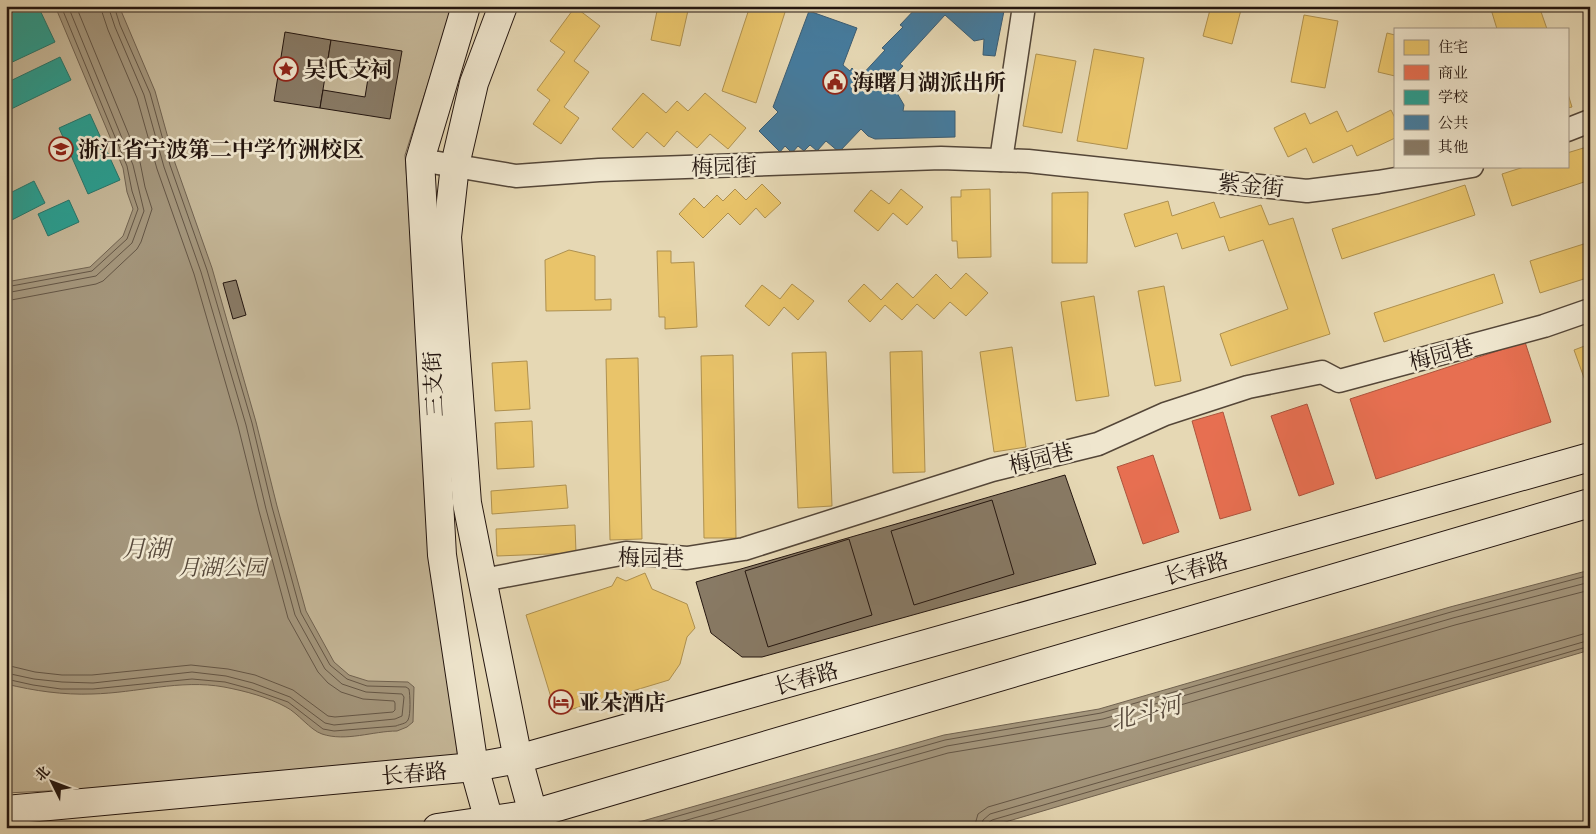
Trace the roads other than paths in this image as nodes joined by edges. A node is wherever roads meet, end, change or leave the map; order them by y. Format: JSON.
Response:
{"nodes":[{"id":1,"x":466,"y":6,"type":"edge"},
{"id":2,"x":503,"y":6,"type":"edge"},
{"id":3,"x":1024,"y":6,"type":"edge"},
{"id":4,"x":1590,"y":121,"type":"edge"},
{"id":5,"x":1568,"y":130,"type":"edge"},
{"id":6,"x":420,"y":160,"type":"junction"},
{"id":7,"x":1001,"y":160,"type":"junction"},
{"id":8,"x":1028,"y":161,"type":"joint"},
{"id":9,"x":455,"y":165,"type":"junction"},
{"id":10,"x":1460,"y":168,"type":"edge"},
{"id":11,"x":1590,"y":310,"type":"edge"},
{"id":12,"x":1590,"y":457,"type":"edge"},
{"id":13,"x":1590,"y":503,"type":"edge"},
{"id":14,"x":483,"y":580,"type":"junction"},
{"id":15,"x":518,"y":759,"type":"junction"},
{"id":16,"x":474,"y":767,"type":"junction"},
{"id":17,"x":6,"y":810,"type":"edge"},
{"id":18,"x":535,"y":821,"type":"edge"},
{"id":19,"x":490,"y":824,"type":"edge"},
{"id":20,"x":437,"y":828,"type":"edge"}],
"edges":[{"from":1,"to":6,"type":"main road","name":"三支街"},
{"from":2,"to":9,"type":"main road","name":"三支街"},
{"from":3,"to":7,"type":"street"},
{"from":4,"to":5,"type":"street"},
{"from":6,"to":9,"type":"street","name":"梅园街"},
{"from":6,"to":16,"type":"main road","name":"三支街"},
{"from":7,"to":8,"type":"street","name":"梅园街"},
{"from":7,"to":9,"type":"street","name":"梅园街"},
{"from":8,"to":10,"type":"street","name":"紫金街"},
{"from":9,"to":14,"type":"main road","name":"三支街"},
{"from":11,"to":14,"type":"street","name":"梅园巷"},
{"from":12,"to":15,"type":"main road","name":"长春路"},
{"from":13,"to":18,"type":"main road"},
{"from":14,"to":15,"type":"main road","name":"三支街"},
{"from":15,"to":16,"type":"main road","name":"长春路"},
{"from":15,"to":18,"type":"main road","name":"三支街"},
{"from":16,"to":17,"type":"main road","name":"长春路"},
{"from":16,"to":19,"type":"main road","name":"三支街"},
{"from":18,"to":19,"type":"main road"},
{"from":19,"to":20,"type":"main road"}]}
